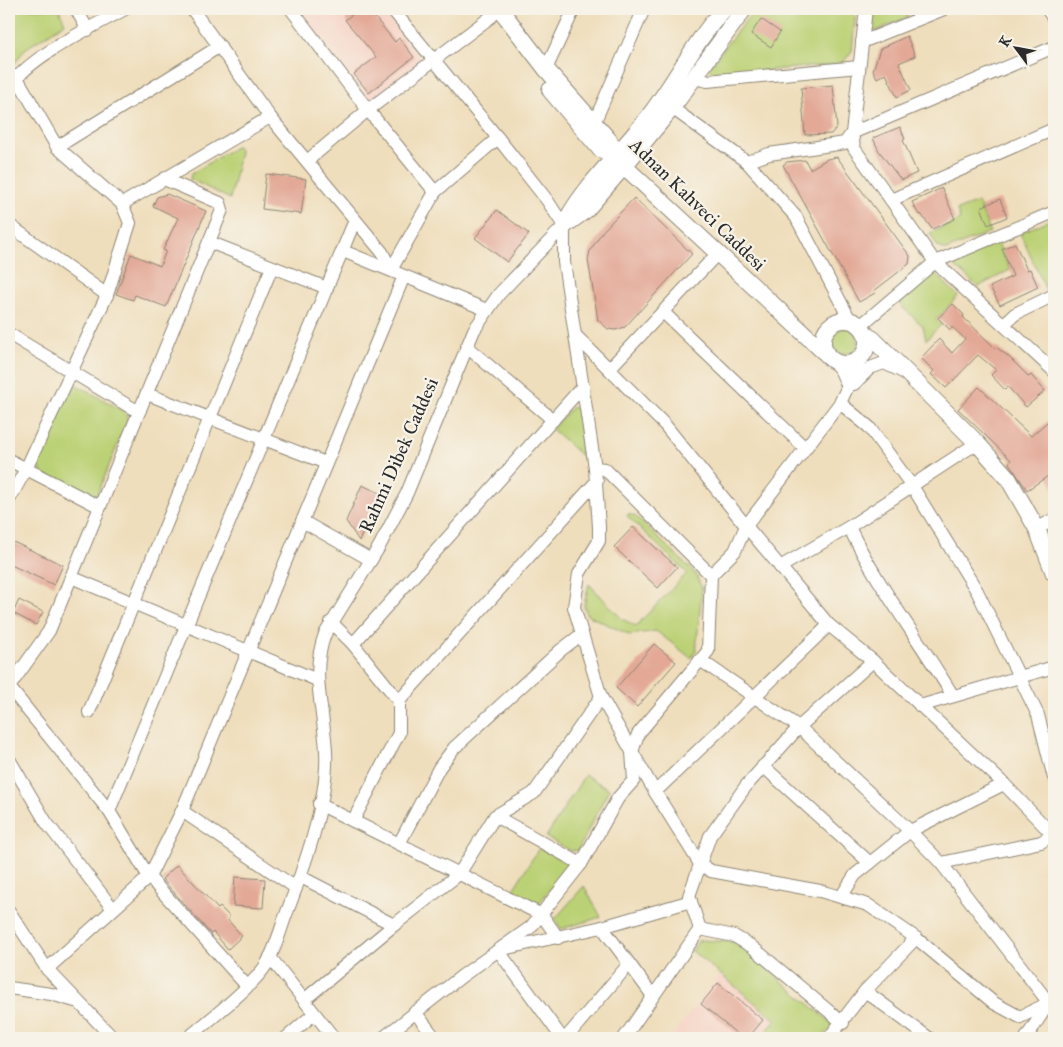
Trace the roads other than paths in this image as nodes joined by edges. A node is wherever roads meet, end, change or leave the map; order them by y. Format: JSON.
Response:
{"nodes":[{"id":1,"x":76,"y":9,"type":"edge"},
{"id":2,"x":125,"y":9,"type":"edge"},
{"id":3,"x":192,"y":9,"type":"edge"},
{"id":4,"x":291,"y":9,"type":"edge"},
{"id":5,"x":392,"y":9,"type":"edge"},
{"id":6,"x":574,"y":9,"type":"edge"},
{"id":7,"x":644,"y":9,"type":"edge"},
{"id":8,"x":724,"y":9,"type":"edge"},
{"id":9,"x":744,"y":9,"type":"edge"},
{"id":10,"x":866,"y":9,"type":"edge"},
{"id":11,"x":944,"y":9,"type":"edge"},
{"id":12,"x":1047,"y":9,"type":"edge"},
{"id":13,"x":493,"y":11,"type":"edge"},
{"id":14,"x":1054,"y":19,"type":"edge"},
{"id":15,"x":88,"y":30,"type":"junction"},
{"id":16,"x":862,"y":42,"type":"junction"},
{"id":17,"x":220,"y":46,"type":"junction"},
{"id":18,"x":1054,"y":47,"type":"edge"},
{"id":19,"x":433,"y":59,"type":"junction"},
{"id":20,"x":859,"y":67,"type":"junction"},
{"id":21,"x":546,"y":69,"type":"junction"},
{"id":22,"x":16,"y":76,"type":"junction"},
{"id":23,"x":693,"y":78,"type":"junction"},
{"id":24,"x":9,"y":88,"type":"edge"},
{"id":25,"x":672,"y":108,"type":"junction"},
{"id":26,"x":368,"y":110,"type":"junction"},
{"id":27,"x":270,"y":117,"type":"junction"},
{"id":28,"x":594,"y":122,"type":"junction"},
{"id":29,"x":1054,"y":129,"type":"edge"},
{"id":30,"x":852,"y":133,"type":"junction"},
{"id":31,"x":498,"y":138,"type":"junction"},
{"id":32,"x":57,"y":146,"type":"junction"},
{"id":33,"x":619,"y":160,"type":"junction"},
{"id":34,"x":307,"y":161,"type":"junction"},
{"id":35,"x":748,"y":162,"type":"junction"},
{"id":36,"x":164,"y":179,"type":"junction"},
{"id":37,"x":435,"y":192,"type":"junction"},
{"id":38,"x":891,"y":200,"type":"junction"},
{"id":39,"x":122,"y":204,"type":"junction"},
{"id":40,"x":1054,"y":212,"type":"edge"},
{"id":41,"x":356,"y":220,"type":"junction"},
{"id":42,"x":9,"y":224,"type":"edge"},
{"id":43,"x":564,"y":226,"type":"junction"},
{"id":44,"x":209,"y":242,"type":"junction"},
{"id":45,"x":343,"y":251,"type":"junction"},
{"id":46,"x":718,"y":253,"type":"junction"},
{"id":47,"x":935,"y":262,"type":"junction"},
{"id":48,"x":272,"y":267,"type":"junction"},
{"id":49,"x":391,"y":270,"type":"junction"},
{"id":50,"x":404,"y":276,"type":"junction"},
{"id":51,"x":327,"y":288,"type":"junction"},
{"id":52,"x":107,"y":295,"type":"junction"},
{"id":53,"x":1054,"y":295,"type":"edge"},
{"id":54,"x":487,"y":310,"type":"junction"},
{"id":55,"x":663,"y":312,"type":"junction"},
{"id":56,"x":1004,"y":324,"type":"junction"},
{"id":57,"x":859,"y":327,"type":"junction"},
{"id":58,"x":800,"y":329,"type":"junction"},
{"id":59,"x":826,"y":331,"type":"junction"},
{"id":60,"x":9,"y":334,"type":"edge"},
{"id":61,"x":575,"y":335,"type":"junction"},
{"id":62,"x":468,"y":347,"type":"junction"},
{"id":63,"x":863,"y":356,"type":"junction"},
{"id":64,"x":829,"y":357,"type":"junction"},
{"id":65,"x":609,"y":369,"type":"junction"},
{"id":66,"x":902,"y":369,"type":"junction"},
{"id":67,"x":70,"y":370,"type":"junction"},
{"id":68,"x":1054,"y":371,"type":"edge"},
{"id":69,"x":582,"y":386,"type":"junction"},
{"id":70,"x":147,"y":394,"type":"junction"},
{"id":71,"x":845,"y":394,"type":"junction"},
{"id":72,"x":140,"y":410,"type":"junction"},
{"id":73,"x":209,"y":418,"type":"junction"},
{"id":74,"x":554,"y":420,"type":"junction"},
{"id":75,"x":264,"y":440,"type":"junction"},
{"id":76,"x":977,"y":444,"type":"junction"},
{"id":77,"x":805,"y":448,"type":"junction"},
{"id":78,"x":9,"y":460,"type":"edge"},
{"id":79,"x":326,"y":463,"type":"junction"},
{"id":80,"x":26,"y":469,"type":"junction"},
{"id":81,"x":596,"y":474,"type":"junction"},
{"id":82,"x":912,"y":486,"type":"junction"},
{"id":83,"x":9,"y":500,"type":"edge"},
{"id":84,"x":100,"y":507,"type":"junction"},
{"id":85,"x":1054,"y":519,"type":"edge"},
{"id":86,"x":302,"y":521,"type":"junction"},
{"id":87,"x":746,"y":526,"type":"junction"},
{"id":88,"x":849,"y":527,"type":"junction"},
{"id":89,"x":1037,"y":529,"type":"junction"},
{"id":90,"x":371,"y":560,"type":"junction"},
{"id":91,"x":780,"y":567,"type":"junction"},
{"id":92,"x":1054,"y":573,"type":"edge"},
{"id":93,"x":711,"y":575,"type":"junction"},
{"id":94,"x":71,"y":577,"type":"junction"},
{"id":95,"x":133,"y":603,"type":"junction"},
{"id":96,"x":330,"y":622,"type":"junction"},
{"id":97,"x":186,"y":625,"type":"junction"},
{"id":98,"x":829,"y":625,"type":"junction"},
{"id":99,"x":582,"y":634,"type":"junction"},
{"id":100,"x":353,"y":644,"type":"junction"},
{"id":101,"x":248,"y":651,"type":"junction"},
{"id":102,"x":700,"y":660,"type":"junction"},
{"id":103,"x":873,"y":660,"type":"junction"},
{"id":104,"x":1054,"y":667,"type":"edge"},
{"id":105,"x":1020,"y":677,"type":"junction"},
{"id":106,"x":317,"y":680,"type":"junction"},
{"id":107,"x":9,"y":687,"type":"edge"},
{"id":108,"x":953,"y":696,"type":"junction"},
{"id":109,"x":601,"y":697,"type":"junction"},
{"id":110,"x":754,"y":697,"type":"junction"},
{"id":111,"x":399,"y":701,"type":"junction"},
{"id":112,"x":920,"y":706,"type":"junction"},
{"id":113,"x":89,"y":712,"type":"dead end"},
{"id":114,"x":799,"y":727,"type":"junction"},
{"id":115,"x":632,"y":752,"type":"junction"},
{"id":116,"x":9,"y":759,"type":"edge"},
{"id":117,"x":764,"y":766,"type":"junction"},
{"id":118,"x":1054,"y":778,"type":"edge"},
{"id":119,"x":1004,"y":784,"type":"junction"},
{"id":120,"x":655,"y":792,"type":"junction"},
{"id":121,"x":320,"y":804,"type":"junction"},
{"id":122,"x":182,"y":810,"type":"junction"},
{"id":123,"x":108,"y":811,"type":"junction"},
{"id":124,"x":495,"y":816,"type":"junction"},
{"id":125,"x":353,"y":821,"type":"junction"},
{"id":126,"x":910,"y":831,"type":"junction"},
{"id":127,"x":1054,"y":836,"type":"edge"},
{"id":128,"x":400,"y":844,"type":"junction"},
{"id":129,"x":870,"y":863,"type":"junction"},
{"id":130,"x":941,"y":863,"type":"junction"},
{"id":131,"x":581,"y":864,"type":"junction"},
{"id":132,"x":700,"y":864,"type":"junction"},
{"id":133,"x":459,"y":874,"type":"junction"},
{"id":134,"x":148,"y":877,"type":"junction"},
{"id":135,"x":299,"y":883,"type":"junction"},
{"id":136,"x":841,"y":897,"type":"junction"},
{"id":137,"x":691,"y":901,"type":"junction"},
{"id":138,"x":113,"y":909,"type":"junction"},
{"id":139,"x":9,"y":911,"type":"edge"},
{"id":140,"x":542,"y":915,"type":"junction"},
{"id":141,"x":394,"y":924,"type":"junction"},
{"id":142,"x":602,"y":927,"type":"junction"},
{"id":143,"x":700,"y":928,"type":"junction"},
{"id":144,"x":558,"y":938,"type":"junction"},
{"id":145,"x":916,"y":938,"type":"junction"},
{"id":146,"x":498,"y":950,"type":"junction"},
{"id":147,"x":270,"y":957,"type":"junction"},
{"id":148,"x":629,"y":964,"type":"junction"},
{"id":149,"x":46,"y":969,"type":"junction"},
{"id":150,"x":247,"y":986,"type":"junction"},
{"id":151,"x":9,"y":988,"type":"edge"},
{"id":152,"x":865,"y":991,"type":"junction"},
{"id":153,"x":653,"y":996,"type":"junction"},
{"id":154,"x":304,"y":1000,"type":"junction"},
{"id":155,"x":77,"y":1001,"type":"junction"},
{"id":156,"x":1052,"y":1004,"type":"edge"},
{"id":157,"x":415,"y":1012,"type":"junction"},
{"id":158,"x":314,"y":1014,"type":"junction"},
{"id":159,"x":843,"y":1024,"type":"junction"},
{"id":160,"x":113,"y":1038,"type":"edge"},
{"id":161,"x":188,"y":1038,"type":"edge"},
{"id":162,"x":286,"y":1038,"type":"edge"},
{"id":163,"x":334,"y":1038,"type":"edge"},
{"id":164,"x":383,"y":1038,"type":"edge"},
{"id":165,"x":435,"y":1038,"type":"edge"},
{"id":166,"x":564,"y":1038,"type":"edge"},
{"id":167,"x":624,"y":1038,"type":"edge"},
{"id":168,"x":830,"y":1038,"type":"edge"},
{"id":169,"x":929,"y":1038,"type":"edge"},
{"id":170,"x":1026,"y":1038,"type":"edge"}],
"edges":[{"from":1,"to":15,"type":"street"},
{"from":2,"to":15,"type":"street"},
{"from":3,"to":17,"type":"street"},
{"from":4,"to":26,"type":"street"},
{"from":5,"to":19,"type":"street"},
{"from":6,"to":21,"type":"street"},
{"from":7,"to":28,"type":"street"},
{"from":8,"to":33,"type":"main road","name":"Rahmi Dibek Caddesi"},
{"from":9,"to":23,"type":"main road","name":"Rahmi Dibek Caddesi"},
{"from":10,"to":16,"type":"street"},
{"from":11,"to":16,"type":"street"},
{"from":12,"to":14,"type":"street"},
{"from":13,"to":19,"type":"street"},
{"from":13,"to":21,"type":"main road","name":"Adnan Kahveci Caddesi"},
{"from":13,"to":33,"type":"main road"},
{"from":15,"to":22,"type":"street"},
{"from":16,"to":20,"type":"street"},
{"from":17,"to":27,"type":"street"},
{"from":17,"to":32,"type":"street"},
{"from":18,"to":30,"type":"street"},
{"from":19,"to":26,"type":"street"},
{"from":19,"to":31,"type":"street"},
{"from":20,"to":23,"type":"street"},
{"from":20,"to":30,"type":"street"},
{"from":21,"to":28,"type":"main road","name":"Adnan Kahveci Caddesi"},
{"from":22,"to":24,"type":"street"},
{"from":22,"to":32,"type":"street"},
{"from":23,"to":25,"type":"main road","name":"Rahmi Dibek Caddesi"},
{"from":25,"to":33,"type":"main road","name":"Rahmi Dibek Caddesi"},
{"from":25,"to":35,"type":"street"},
{"from":26,"to":34,"type":"street"},
{"from":26,"to":37,"type":"street"},
{"from":27,"to":34,"type":"street"},
{"from":27,"to":36,"type":"street"},
{"from":28,"to":33,"type":"main road","name":"Adnan Kahveci Caddesi"},
{"from":29,"to":38,"type":"street"},
{"from":30,"to":35,"type":"street"},
{"from":30,"to":38,"type":"street"},
{"from":31,"to":37,"type":"street"},
{"from":31,"to":43,"type":"street"},
{"from":32,"to":39,"type":"street"},
{"from":33,"to":43,"type":"main road","name":"Rahmi Dibek Caddesi"},
{"from":33,"to":46,"type":"main road","name":"Adnan Kahveci Caddesi"},
{"from":34,"to":41,"type":"street"},
{"from":35,"to":57,"type":"street"},
{"from":36,"to":39,"type":"street"},
{"from":36,"to":44,"type":"street"},
{"from":37,"to":49,"type":"street"},
{"from":38,"to":47,"type":"street"},
{"from":39,"to":52,"type":"street"},
{"from":40,"to":47,"type":"street"},
{"from":41,"to":45,"type":"street"},
{"from":41,"to":49,"type":"street"},
{"from":42,"to":52,"type":"street"},
{"from":43,"to":54,"type":"street","name":"Rahmi Dibek Caddesi"},
{"from":43,"to":61,"type":"street"},
{"from":44,"to":48,"type":"street"},
{"from":44,"to":70,"type":"street"},
{"from":45,"to":49,"type":"street"},
{"from":45,"to":51,"type":"street"},
{"from":46,"to":55,"type":"street"},
{"from":46,"to":58,"type":"main road","name":"Adnan Kahveci Caddesi"},
{"from":47,"to":56,"type":"street"},
{"from":47,"to":57,"type":"street"},
{"from":48,"to":51,"type":"street"},
{"from":48,"to":73,"type":"street"},
{"from":49,"to":50,"type":"street"},
{"from":50,"to":54,"type":"street"},
{"from":50,"to":79,"type":"street"},
{"from":51,"to":75,"type":"street"},
{"from":52,"to":67,"type":"street"},
{"from":53,"to":56,"type":"street"},
{"from":54,"to":62,"type":"street","name":"Rahmi Dibek Caddesi"},
{"from":55,"to":65,"type":"street"},
{"from":55,"to":77,"type":"street"},
{"from":56,"to":68,"type":"street"},
{"from":57,"to":59,"type":"main road"},
{"from":57,"to":63,"type":"main road"},
{"from":57,"to":66,"type":"main road"},
{"from":58,"to":59,"type":"main road"},
{"from":58,"to":64,"type":"main road","name":"Adnan Kahveci Caddesi"},
{"from":59,"to":64,"type":"main road"},
{"from":60,"to":67,"type":"street"},
{"from":61,"to":65,"type":"street"},
{"from":61,"to":69,"type":"street"},
{"from":62,"to":74,"type":"street"},
{"from":62,"to":90,"type":"street","name":"Rahmi Dibek Caddesi"},
{"from":63,"to":64,"type":"main road"},
{"from":63,"to":66,"type":"main road"},
{"from":63,"to":71,"type":"street"},
{"from":64,"to":71,"type":"street"},
{"from":65,"to":87,"type":"street"},
{"from":66,"to":71,"type":"street"},
{"from":66,"to":76,"type":"main road"},
{"from":67,"to":72,"type":"street"},
{"from":67,"to":80,"type":"street"},
{"from":69,"to":74,"type":"street"},
{"from":69,"to":81,"type":"street"},
{"from":70,"to":72,"type":"street"},
{"from":70,"to":73,"type":"street"},
{"from":71,"to":77,"type":"street"},
{"from":71,"to":82,"type":"street"},
{"from":72,"to":84,"type":"street"},
{"from":73,"to":75,"type":"street"},
{"from":73,"to":95,"type":"street"},
{"from":74,"to":100,"type":"street"},
{"from":75,"to":79,"type":"street"},
{"from":75,"to":97,"type":"street"},
{"from":76,"to":82,"type":"street"},
{"from":76,"to":89,"type":"main road"},
{"from":77,"to":87,"type":"street"},
{"from":78,"to":80,"type":"street"},
{"from":79,"to":86,"type":"street"},
{"from":80,"to":83,"type":"street"},
{"from":80,"to":84,"type":"street"},
{"from":81,"to":93,"type":"street"},
{"from":81,"to":99,"type":"street"},
{"from":81,"to":111,"type":"street"},
{"from":82,"to":88,"type":"street"},
{"from":82,"to":105,"type":"street"},
{"from":84,"to":94,"type":"street"},
{"from":85,"to":89,"type":"street"},
{"from":86,"to":90,"type":"street"},
{"from":86,"to":101,"type":"street"},
{"from":87,"to":91,"type":"street"},
{"from":87,"to":93,"type":"street"},
{"from":88,"to":91,"type":"street"},
{"from":88,"to":108,"type":"street"},
{"from":89,"to":92,"type":"main road"},
{"from":90,"to":96,"type":"street","name":"Rahmi Dibek Caddesi"},
{"from":91,"to":98,"type":"street"},
{"from":93,"to":102,"type":"street"},
{"from":94,"to":95,"type":"street"},
{"from":94,"to":107,"type":"street"},
{"from":95,"to":97,"type":"street"},
{"from":95,"to":113,"type":"street"},
{"from":96,"to":100,"type":"street"},
{"from":96,"to":106,"type":"street","name":"Rahmi Dibek Caddesi"},
{"from":97,"to":101,"type":"street"},
{"from":97,"to":123,"type":"street"},
{"from":98,"to":103,"type":"street"},
{"from":98,"to":110,"type":"street"},
{"from":99,"to":109,"type":"street"},
{"from":99,"to":128,"type":"street"},
{"from":100,"to":111,"type":"street"},
{"from":101,"to":106,"type":"street"},
{"from":101,"to":122,"type":"street"},
{"from":102,"to":110,"type":"street"},
{"from":102,"to":115,"type":"street"},
{"from":103,"to":112,"type":"street"},
{"from":103,"to":114,"type":"street"},
{"from":104,"to":105,"type":"street"},
{"from":105,"to":108,"type":"street"},
{"from":105,"to":118,"type":"street"},
{"from":106,"to":121,"type":"street","name":"Rahmi Dibek Caddesi"},
{"from":107,"to":123,"type":"street"},
{"from":108,"to":112,"type":"street"},
{"from":109,"to":115,"type":"street"},
{"from":109,"to":124,"type":"street"},
{"from":110,"to":114,"type":"street"},
{"from":110,"to":120,"type":"street"},
{"from":111,"to":125,"type":"street"},
{"from":112,"to":119,"type":"street"},
{"from":114,"to":117,"type":"street"},
{"from":114,"to":126,"type":"street"},
{"from":115,"to":120,"type":"street"},
{"from":115,"to":131,"type":"street"},
{"from":116,"to":138,"type":"street"},
{"from":117,"to":129,"type":"street"},
{"from":117,"to":132,"type":"street"},
{"from":119,"to":126,"type":"street"},
{"from":119,"to":127,"type":"street"},
{"from":120,"to":132,"type":"street"},
{"from":121,"to":125,"type":"street"},
{"from":121,"to":135,"type":"street","name":"Rahmi Dibek Caddesi"},
{"from":122,"to":134,"type":"street"},
{"from":122,"to":135,"type":"street"},
{"from":123,"to":134,"type":"street"},
{"from":124,"to":131,"type":"street"},
{"from":124,"to":133,"type":"street"},
{"from":125,"to":128,"type":"street"},
{"from":126,"to":129,"type":"street"},
{"from":126,"to":130,"type":"street"},
{"from":127,"to":130,"type":"street"},
{"from":128,"to":133,"type":"street"},
{"from":129,"to":136,"type":"street"},
{"from":130,"to":156,"type":"street"},
{"from":131,"to":140,"type":"street"},
{"from":132,"to":136,"type":"street"},
{"from":132,"to":137,"type":"street"},
{"from":133,"to":140,"type":"street"},
{"from":133,"to":141,"type":"street"},
{"from":134,"to":138,"type":"street"},
{"from":134,"to":150,"type":"street"},
{"from":135,"to":141,"type":"street"},
{"from":135,"to":147,"type":"street","name":"Rahmi Dibek Caddesi"},
{"from":136,"to":145,"type":"street"},
{"from":137,"to":142,"type":"street"},
{"from":137,"to":143,"type":"street"},
{"from":138,"to":149,"type":"street"},
{"from":139,"to":149,"type":"street"},
{"from":140,"to":144,"type":"street"},
{"from":140,"to":146,"type":"street"},
{"from":141,"to":154,"type":"street"},
{"from":142,"to":144,"type":"street"},
{"from":142,"to":148,"type":"street"},
{"from":143,"to":153,"type":"street"},
{"from":143,"to":159,"type":"street"},
{"from":144,"to":146,"type":"street"},
{"from":145,"to":152,"type":"street"},
{"from":145,"to":156,"type":"street"},
{"from":146,"to":157,"type":"street"},
{"from":146,"to":166,"type":"street"},
{"from":147,"to":150,"type":"street","name":"Rahmi Dibek Caddesi"},
{"from":147,"to":154,"type":"street"},
{"from":148,"to":153,"type":"street"},
{"from":148,"to":166,"type":"street"},
{"from":149,"to":155,"type":"street"},
{"from":150,"to":161,"type":"street","name":"Rahmi Dibek Caddesi"},
{"from":151,"to":155,"type":"street"},
{"from":152,"to":159,"type":"street"},
{"from":152,"to":169,"type":"street"},
{"from":153,"to":167,"type":"street"},
{"from":154,"to":158,"type":"street"},
{"from":155,"to":160,"type":"street"},
{"from":156,"to":170,"type":"street"},
{"from":157,"to":164,"type":"street"},
{"from":157,"to":165,"type":"street"},
{"from":158,"to":162,"type":"street"},
{"from":158,"to":163,"type":"street"},
{"from":159,"to":168,"type":"street"}]}
